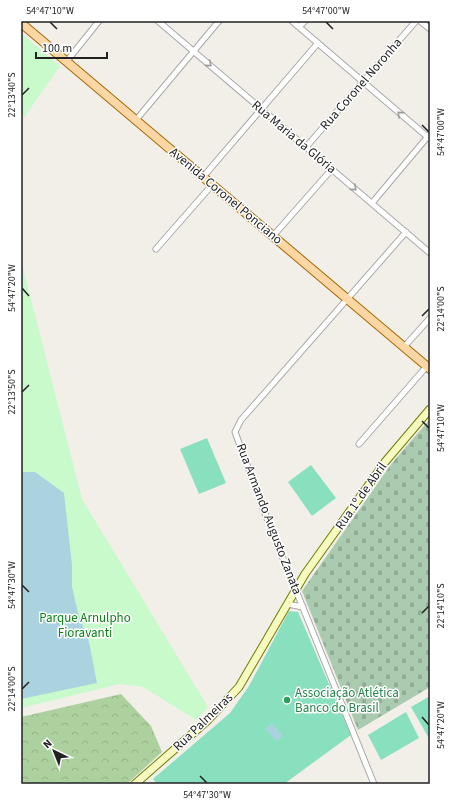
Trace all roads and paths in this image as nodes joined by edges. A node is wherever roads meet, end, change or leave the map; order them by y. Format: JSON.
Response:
{"nodes":[{"id":1,"x":99,"y":21,"type":"edge"},
{"id":2,"x":158,"y":21,"type":"edge"},
{"id":3,"x":219,"y":21,"type":"edge"},
{"id":4,"x":292,"y":21,"type":"edge"},
{"id":5,"x":305,"y":21,"type":"edge"},
{"id":6,"x":416,"y":21,"type":"edge"},
{"id":7,"x":420,"y":21,"type":"edge"},
{"id":8,"x":21,"y":23,"type":"edge"},
{"id":9,"x":299,"y":27,"type":"junction"},
{"id":10,"x":430,"y":29,"type":"edge"},
{"id":11,"x":318,"y":43,"type":"junction"},
{"id":12,"x":194,"y":52,"type":"junction"},
{"id":13,"x":66,"y":61,"type":"junction"},
{"id":14,"x":364,"y":82,"type":"junction"},
{"id":15,"x":261,"y":109,"type":"junction"},
{"id":16,"x":136,"y":120,"type":"junction"},
{"id":17,"x":429,"y":137,"type":"edge"},
{"id":18,"x":306,"y":147,"type":"junction"},
{"id":19,"x":332,"y":169,"type":"junction"},
{"id":20,"x":203,"y":177,"type":"junction"},
{"id":21,"x":212,"y":185,"type":"junction"},
{"id":22,"x":372,"y":203,"type":"junction"},
{"id":23,"x":406,"y":232,"type":"junction"},
{"id":24,"x":273,"y":236,"type":"junction"},
{"id":25,"x":156,"y":249,"type":"dead end"},
{"id":26,"x":430,"y":253,"type":"edge"},
{"id":27,"x":346,"y":298,"type":"junction"},
{"id":28,"x":430,"y":318,"type":"edge"},
{"id":29,"x":404,"y":347,"type":"junction"},
{"id":30,"x":428,"y":368,"type":"edge"},
{"id":31,"x":430,"y":409,"type":"edge"},
{"id":32,"x":359,"y":444,"type":"dead end"},
{"id":33,"x":296,"y":588,"type":"junction"},
{"id":34,"x":287,"y":604,"type":"junction"},
{"id":35,"x":303,"y":607,"type":"junction"},
{"id":36,"x":135,"y":784,"type":"edge"},
{"id":37,"x":374,"y":784,"type":"edge"}],
"edges":[{"from":1,"to":13,"type":"street"},
{"from":2,"to":12,"type":"street","name":"Rua Maria da Glória"},
{"from":3,"to":12,"type":"street"},
{"from":4,"to":9,"type":"street"},
{"from":5,"to":9,"type":"street"},
{"from":6,"to":14,"type":"street","name":"Rua Coronel Noronha"},
{"from":7,"to":10,"type":"street"},
{"from":8,"to":13,"type":"main road","name":"Avenida Coronel Ponciano"},
{"from":9,"to":11,"type":"street"},
{"from":11,"to":14,"type":"street"},
{"from":11,"to":15,"type":"street"},
{"from":12,"to":15,"type":"street","name":"Rua Maria da Glória","one_way":true},
{"from":12,"to":16,"type":"street"},
{"from":13,"to":16,"type":"main road","name":"Avenida Coronel Ponciano"},
{"from":17,"to":14,"type":"street","one_way":true},
{"from":14,"to":18,"type":"street","name":"Rua Coronel Noronha"},
{"from":15,"to":18,"type":"street","name":"Rua Maria da Glória"},
{"from":15,"to":20,"type":"street"},
{"from":16,"to":20,"type":"main road","name":"Avenida Coronel Ponciano"},
{"from":17,"to":22,"type":"street"},
{"from":18,"to":19,"type":"street","name":"Rua Maria da Glória"},
{"from":19,"to":22,"type":"street","name":"Rua Maria da Glória","one_way":true},
{"from":19,"to":24,"type":"street"},
{"from":20,"to":21,"type":"main road","name":"Avenida Coronel Ponciano"},
{"from":21,"to":24,"type":"main road","name":"Avenida Coronel Ponciano"},
{"from":21,"to":25,"type":"street"},
{"from":22,"to":23,"type":"street","name":"Rua Maria da Glória"},
{"from":23,"to":26,"type":"street","name":"Rua Maria da Glória"},
{"from":23,"to":27,"type":"street","name":"Rua Armando Augusto Zanata"},
{"from":24,"to":27,"type":"main road","name":"Avenida Coronel Ponciano"},
{"from":27,"to":29,"type":"main road","name":"Avenida Coronel Ponciano"},
{"from":27,"to":33,"type":"street","name":"Rua Armando Augusto Zanata"},
{"from":28,"to":29,"type":"street"},
{"from":29,"to":30,"type":"main road","name":"Avenida Coronel Ponciano"},
{"from":30,"to":32,"type":"street"},
{"from":31,"to":33,"type":"street","name":"Rua 1º de Abril"},
{"from":33,"to":34,"type":"street","name":"Rua Palmeiras"},
{"from":33,"to":35,"type":"street","name":"Rua Armando Augusto Zanata"},
{"from":34,"to":35,"type":"street"},
{"from":34,"to":36,"type":"street","name":"Rua Palmeiras"},
{"from":35,"to":37,"type":"street","name":"Rua Armando Augusto Zanata"}]}
